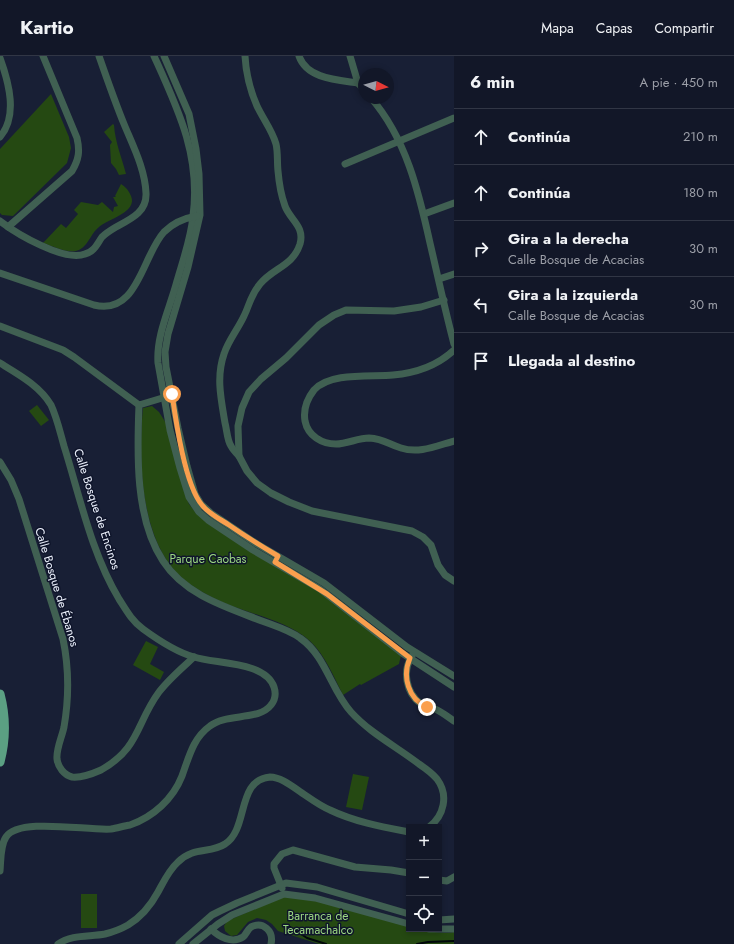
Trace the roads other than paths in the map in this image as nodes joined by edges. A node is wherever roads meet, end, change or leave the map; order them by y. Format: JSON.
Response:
{"nodes":[{"id":1,"x":43,"y":56,"type":"edge"},
{"id":2,"x":98,"y":56,"type":"edge"},
{"id":3,"x":154,"y":56,"type":"edge"},
{"id":4,"x":164,"y":56,"type":"edge"},
{"id":5,"x":245,"y":56,"type":"edge"},
{"id":6,"x":299,"y":56,"type":"edge"},
{"id":7,"x":350,"y":56,"type":"edge"},
{"id":8,"x":0,"y":58,"type":"edge"},
{"id":9,"x":358,"y":83,"type":"joint"},
{"id":10,"x":375,"y":104,"type":"edge"},
{"id":11,"x":454,"y":118,"type":"edge"},
{"id":12,"x":0,"y":137,"type":"edge"},
{"id":13,"x":398,"y":141,"type":"junction"},
{"id":14,"x":345,"y":164,"type":"dead end"},
{"id":15,"x":454,"y":203,"type":"edge"},
{"id":16,"x":424,"y":214,"type":"junction"},
{"id":17,"x":197,"y":216,"type":"junction"},
{"id":18,"x":0,"y":221,"type":"edge"},
{"id":19,"x":8,"y":227,"type":"junction"},
{"id":20,"x":0,"y":272,"type":"edge"},
{"id":21,"x":454,"y":274,"type":"edge"},
{"id":22,"x":439,"y":279,"type":"junction"},
{"id":23,"x":444,"y":300,"type":"junction"},
{"id":24,"x":0,"y":326,"type":"edge"},
{"id":25,"x":454,"y":344,"type":"edge"},
{"id":26,"x":454,"y":350,"type":"edge"},
{"id":27,"x":0,"y":363,"type":"edge"},
{"id":28,"x":168,"y":396,"type":"junction"},
{"id":29,"x":139,"y":405,"type":"junction"},
{"id":30,"x":454,"y":441,"type":"edge"},
{"id":31,"x":239,"y":456,"type":"junction"},
{"id":32,"x":0,"y":462,"type":"edge"},
{"id":33,"x":454,"y":581,"type":"edge"},
{"id":34,"x":412,"y":655,"type":"junction"},
{"id":35,"x":194,"y":657,"type":"junction"},
{"id":36,"x":454,"y":676,"type":"edge"},
{"id":37,"x":454,"y":687,"type":"edge"},
{"id":38,"x":0,"y":694,"type":"edge"},
{"id":39,"x":454,"y":721,"type":"edge"},
{"id":40,"x":0,"y":762,"type":"edge"},
{"id":41,"x":432,"y":824,"type":"edge"},
{"id":42,"x":406,"y":831,"type":"edge"},
{"id":43,"x":0,"y":871,"type":"edge"},
{"id":44,"x":406,"y":872,"type":"edge"},
{"id":45,"x":454,"y":877,"type":"edge"},
{"id":46,"x":442,"y":880,"type":"edge"},
{"id":47,"x":281,"y":885,"type":"junction"},
{"id":48,"x":284,"y":894,"type":"junction"},
{"id":49,"x":406,"y":913,"type":"edge"},
{"id":50,"x":454,"y":919,"type":"edge"},
{"id":51,"x":442,"y":920,"type":"edge"},
{"id":52,"x":406,"y":923,"type":"edge"},
{"id":53,"x":211,"y":929,"type":"junction"},
{"id":54,"x":442,"y":929,"type":"edge"},
{"id":55,"x":454,"y":929,"type":"edge"},
{"id":56,"x":58,"y":944,"type":"edge"},
{"id":57,"x":179,"y":944,"type":"edge"},
{"id":58,"x":193,"y":944,"type":"edge"},
{"id":59,"x":271,"y":944,"type":"edge"}],
"edges":[{"from":1,"to":19,"type":"street"},
{"from":2,"to":19,"type":"street"},
{"from":3,"to":17,"type":"street"},
{"from":4,"to":17,"type":"street"},
{"from":5,"to":31,"type":"street"},
{"from":6,"to":9,"type":"street"},
{"from":7,"to":9,"type":"street"},
{"from":8,"to":12,"type":"street"},
{"from":10,"to":13,"type":"street"},
{"from":11,"to":13,"type":"street"},
{"from":13,"to":14,"type":"street"},
{"from":13,"to":16,"type":"street"},
{"from":15,"to":16,"type":"street"},
{"from":16,"to":22,"type":"street"},
{"from":17,"to":20,"type":"street"},
{"from":17,"to":28,"type":"street"},
{"from":18,"to":19,"type":"street"},
{"from":21,"to":22,"type":"street"},
{"from":22,"to":23,"type":"street"},
{"from":23,"to":25,"type":"street"},
{"from":23,"to":31,"type":"street"},
{"from":24,"to":29,"type":"street"},
{"from":26,"to":30,"type":"street"},
{"from":27,"to":35,"type":"street","name":"Calle Bosque de Encinos"},
{"from":28,"to":29,"type":"street"},
{"from":28,"to":34,"type":"street"},
{"from":29,"to":41,"type":"street"},
{"from":31,"to":33,"type":"street"},
{"from":32,"to":35,"type":"street","name":"Calle Bosque de Ébanos"},
{"from":34,"to":36,"type":"street"},
{"from":34,"to":37,"type":"street"},
{"from":34,"to":39,"type":"street"},
{"from":35,"to":43,"type":"street","name":"Calle Bosque de Encinos"},
{"from":38,"to":40,"type":"main road"},
{"from":42,"to":56,"type":"street"},
{"from":44,"to":47,"type":"street"},
{"from":45,"to":46,"type":"street"},
{"from":47,"to":48,"type":"street"},
{"from":47,"to":49,"type":"street"},
{"from":47,"to":57,"type":"street"},
{"from":48,"to":52,"type":"street"},
{"from":48,"to":53,"type":"street"},
{"from":50,"to":51,"type":"street"},
{"from":53,"to":58,"type":"street"},
{"from":53,"to":59,"type":"street"},
{"from":54,"to":55,"type":"street"}]}
